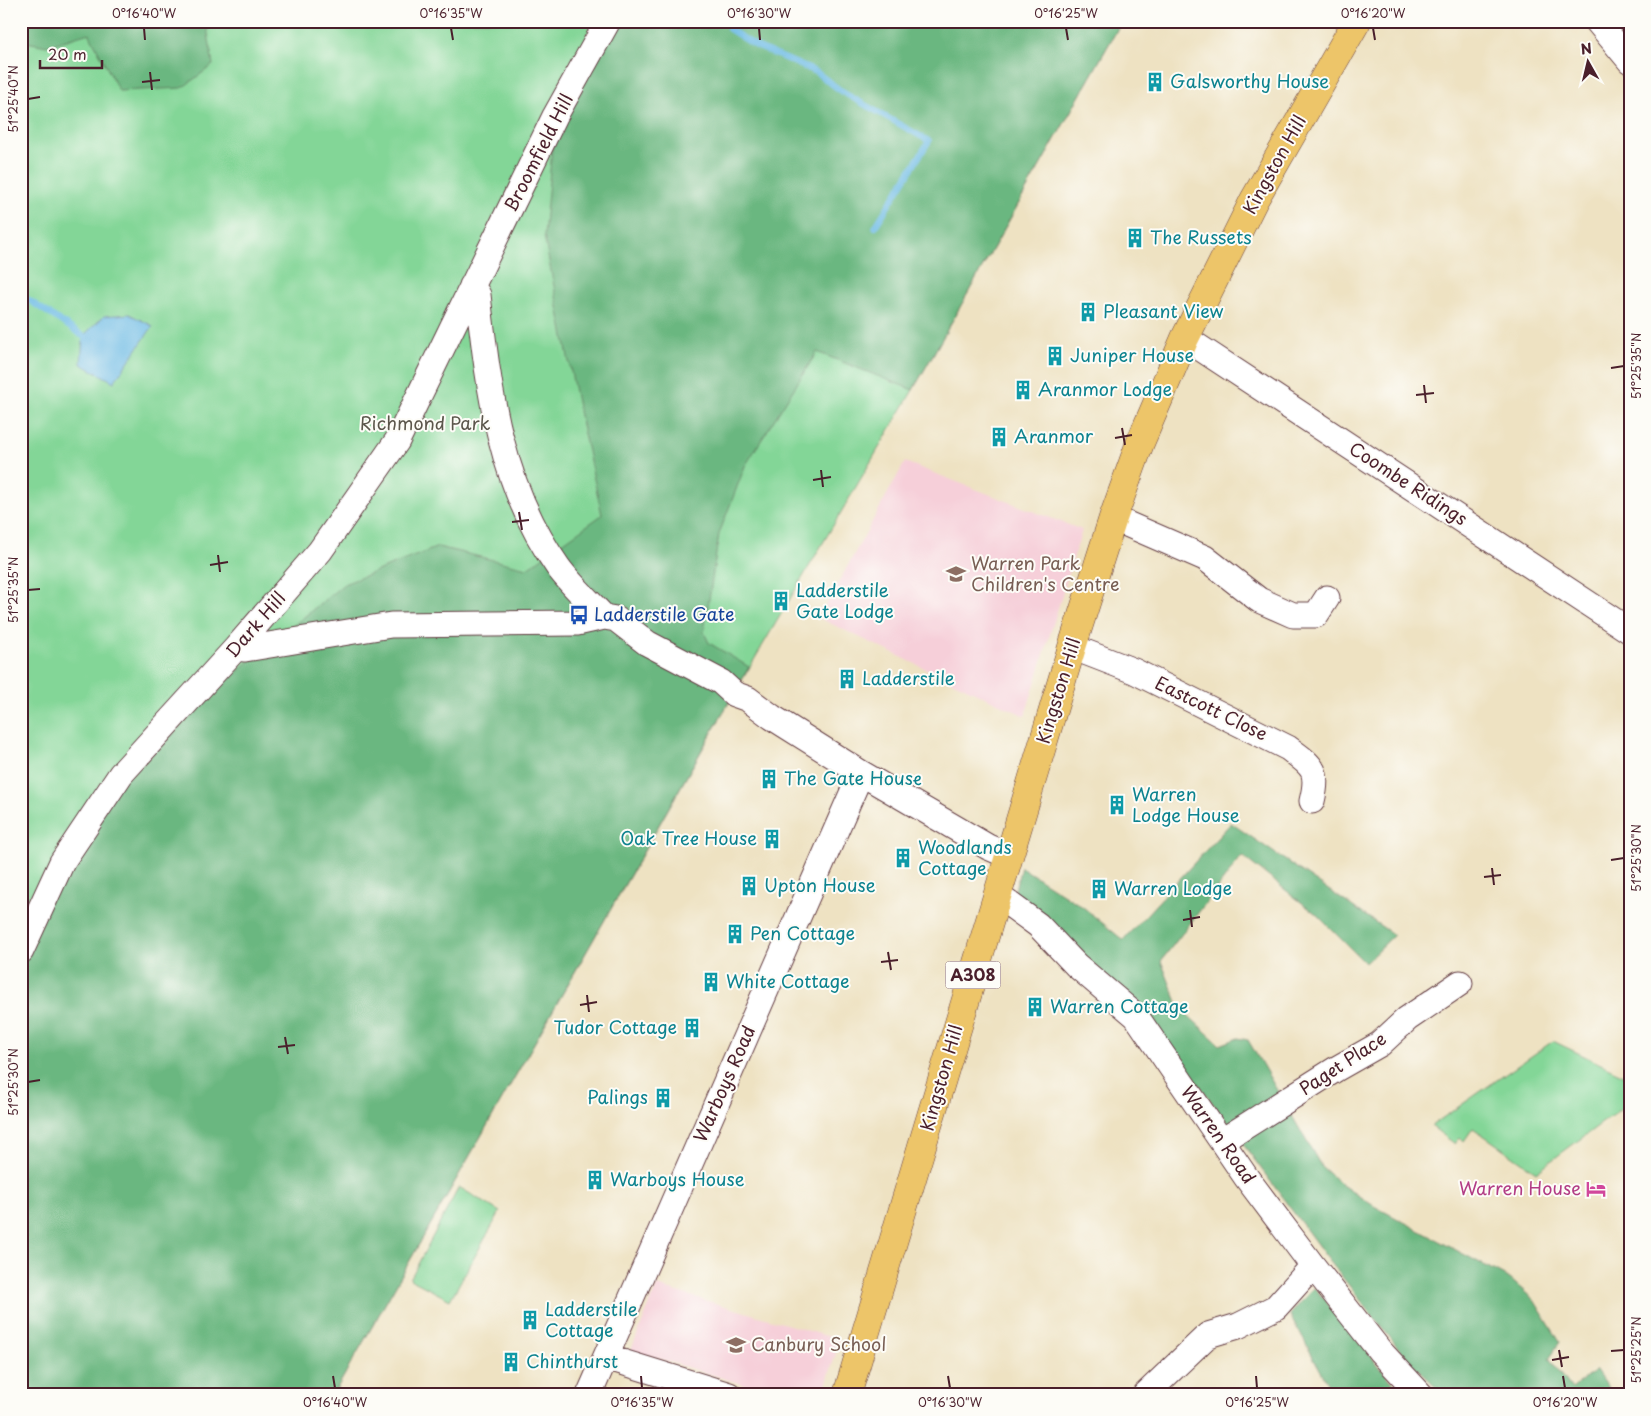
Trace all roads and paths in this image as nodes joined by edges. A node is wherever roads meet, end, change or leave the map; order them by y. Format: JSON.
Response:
{"nodes":[{"id":1,"x":608,"y":21,"type":"edge"},
{"id":2,"x":1357,"y":21,"type":"edge"},
{"id":3,"x":1597,"y":21,"type":"edge"},
{"id":4,"x":1630,"y":61,"type":"edge"},
{"id":5,"x":472,"y":286,"type":"junction"},
{"id":6,"x":1185,"y":338,"type":"junction"},
{"id":7,"x":1113,"y":518,"type":"junction"},
{"id":8,"x":1327,"y":598,"type":"dead end"},
{"id":9,"x":604,"y":617,"type":"junction"},
{"id":10,"x":1630,"y":631,"type":"edge"},
{"id":11,"x":1072,"y":647,"type":"junction"},
{"id":12,"x":236,"y":648,"type":"junction"},
{"id":13,"x":861,"y":773,"type":"junction"},
{"id":14,"x":1312,"y":801,"type":"dead end"},
{"id":15,"x":1009,"y":856,"type":"junction"},
{"id":16,"x":997,"y":895,"type":"junction"},
{"id":17,"x":21,"y":951,"type":"edge"},
{"id":18,"x":1460,"y":983,"type":"dead end"},
{"id":19,"x":1222,"y":1141,"type":"junction"},
{"id":20,"x":1313,"y":1266,"type":"junction"},
{"id":21,"x":606,"y":1357,"type":"junction"},
{"id":22,"x":588,"y":1395,"type":"edge"},
{"id":23,"x":729,"y":1395,"type":"edge"},
{"id":24,"x":847,"y":1395,"type":"edge"},
{"id":25,"x":1145,"y":1395,"type":"edge"},
{"id":26,"x":1421,"y":1395,"type":"edge"}],
"edges":[{"from":1,"to":5,"type":"street","name":"Broomfield Hill"},
{"from":2,"to":6,"type":"main road","name":"Kingston Hill","number":"A308"},
{"from":3,"to":4,"type":"street"},
{"from":5,"to":9,"type":"street"},
{"from":5,"to":12,"type":"street","name":"Dark Hill"},
{"from":6,"to":7,"type":"main road","name":"Kingston Hill","number":"A308"},
{"from":6,"to":10,"type":"street","name":"Coombe Ridings"},
{"from":7,"to":8,"type":"street"},
{"from":7,"to":11,"type":"main road","name":"Kingston Hill","number":"A308"},
{"from":9,"to":12,"type":"street"},
{"from":9,"to":13,"type":"street"},
{"from":11,"to":14,"type":"street","name":"Eastcott Close"},
{"from":11,"to":15,"type":"main road","name":"Kingston Hill","number":"A308"},
{"from":12,"to":17,"type":"street","name":"Dark Hill"},
{"from":13,"to":15,"type":"street"},
{"from":13,"to":21,"type":"street","name":"Warboys Road"},
{"from":15,"to":16,"type":"main road","name":"Kingston Hill","number":"A308"},
{"from":16,"to":19,"type":"street","name":"Warren Road"},
{"from":16,"to":24,"type":"main road","name":"Kingston Hill","number":"A308"},
{"from":18,"to":19,"type":"street","name":"Paget Place"},
{"from":19,"to":20,"type":"street","name":"Warren Road"},
{"from":20,"to":25,"type":"street"},
{"from":20,"to":26,"type":"street","name":"Warren Road"},
{"from":21,"to":22,"type":"street","name":"Warboys Road"},
{"from":21,"to":23,"type":"street"}]}
